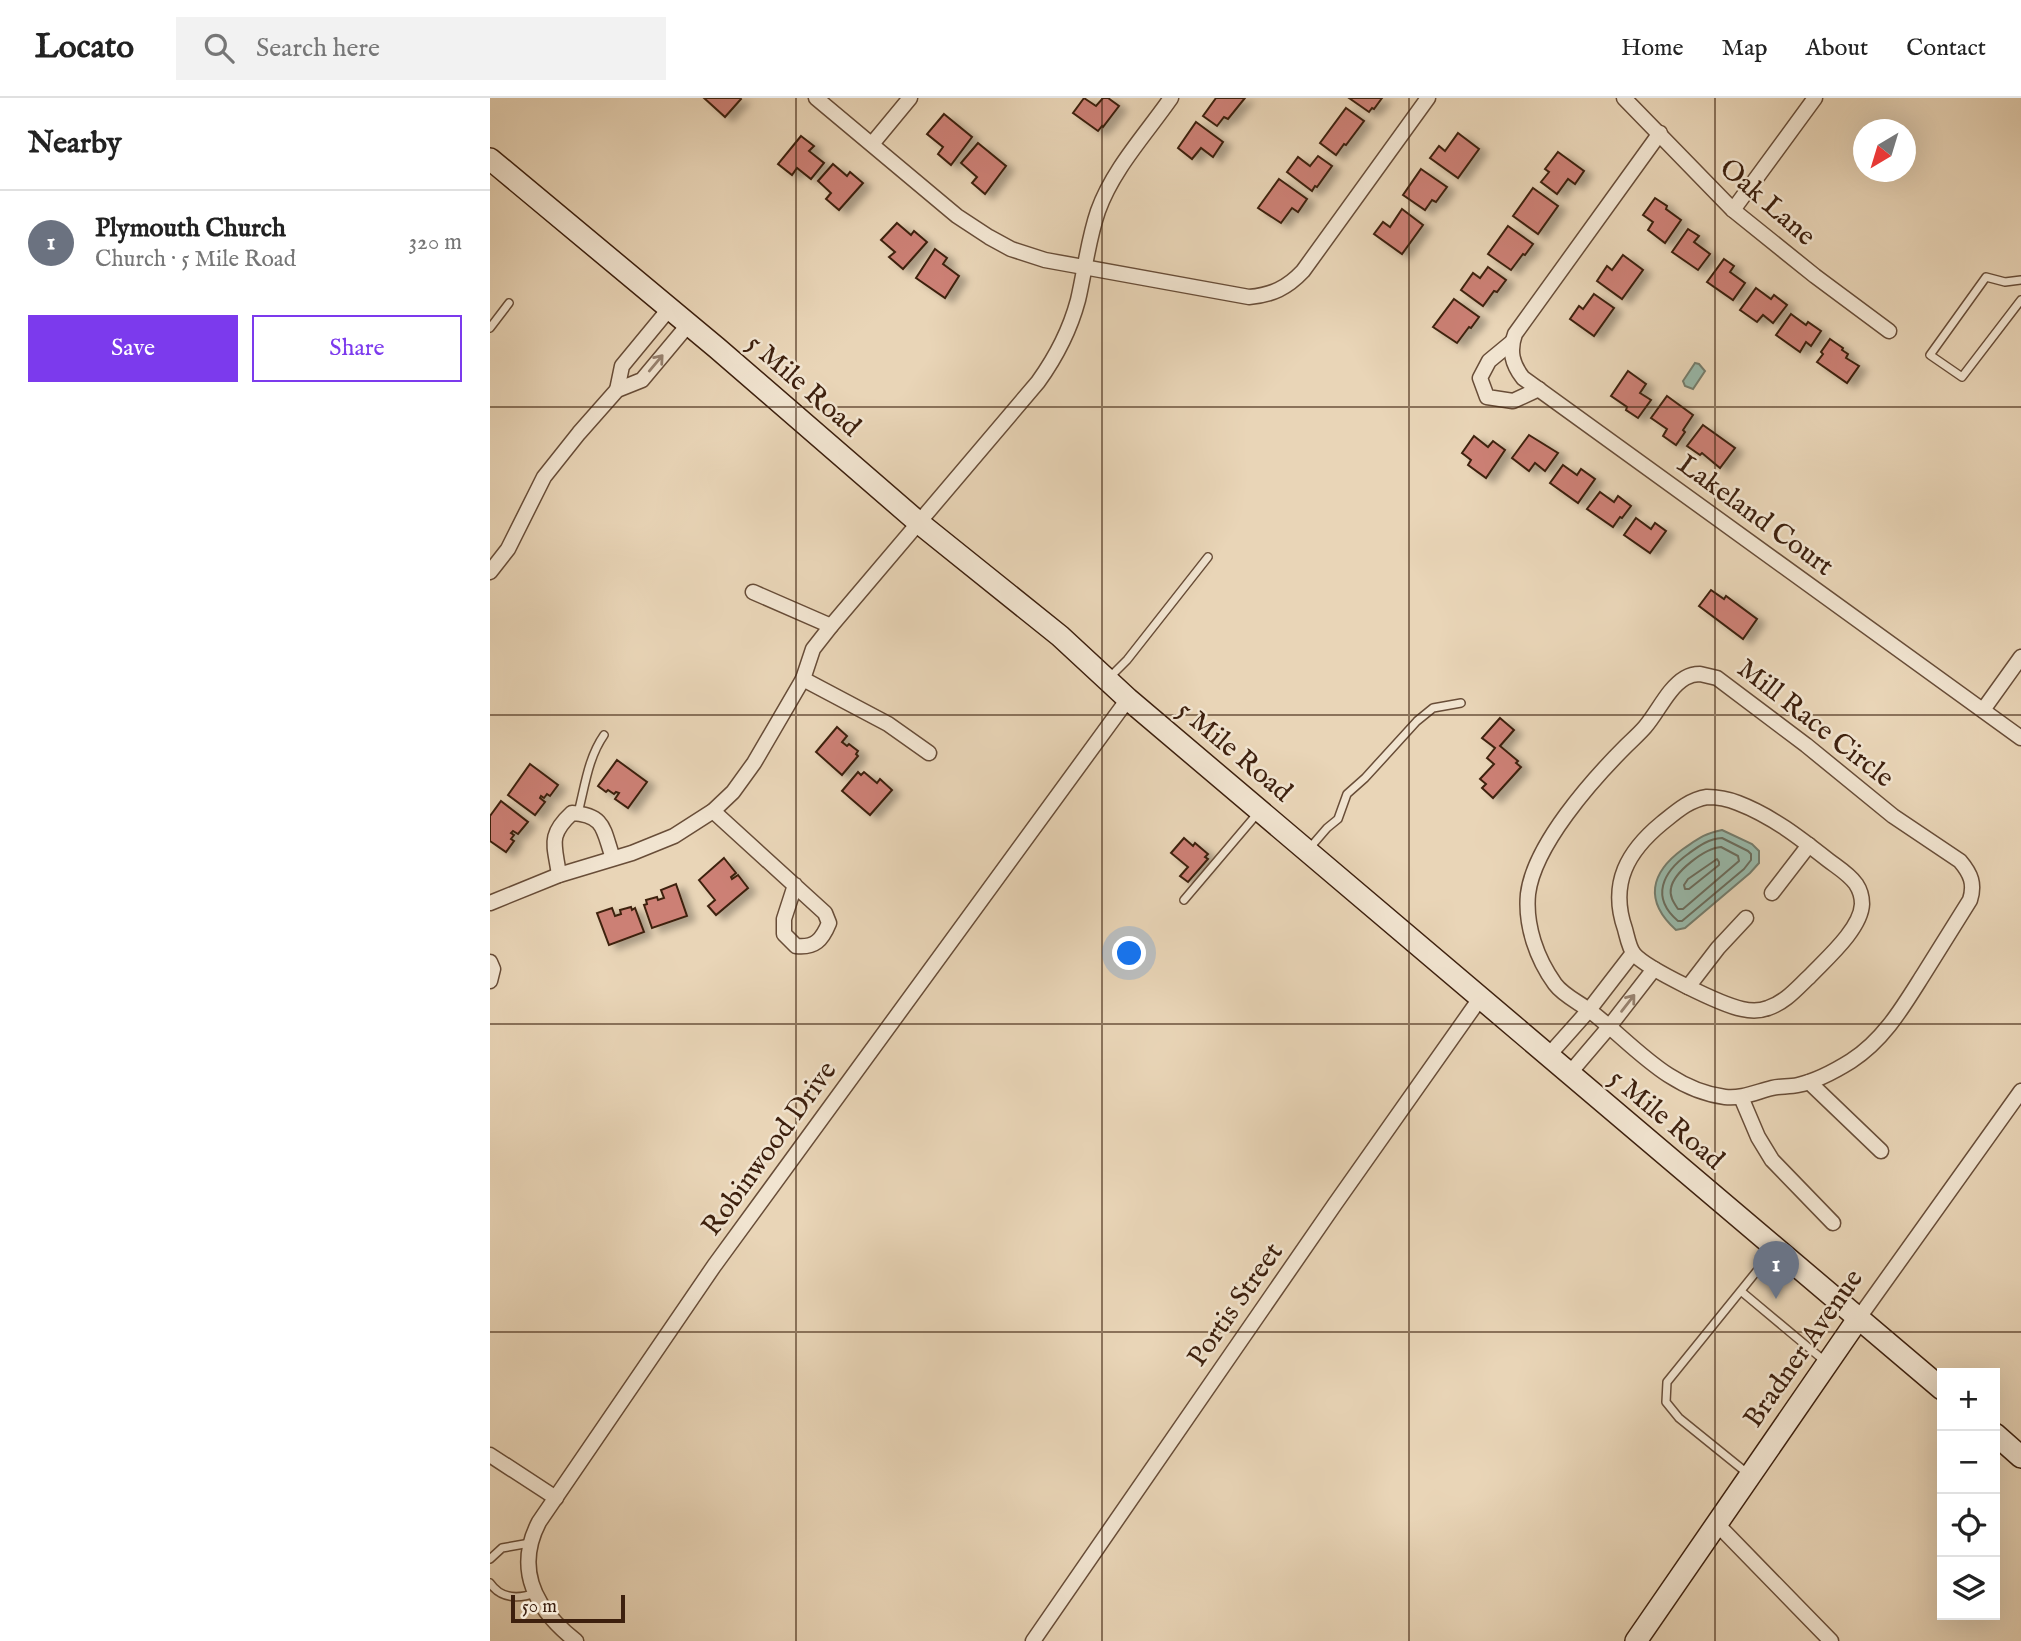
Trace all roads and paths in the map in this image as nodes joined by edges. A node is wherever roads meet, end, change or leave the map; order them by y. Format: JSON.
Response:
{"nodes":[{"id":1,"x":816,"y":98,"type":"edge"},
{"id":2,"x":910,"y":98,"type":"edge"},
{"id":3,"x":1171,"y":98,"type":"edge"},
{"id":4,"x":1428,"y":98,"type":"edge"},
{"id":5,"x":1623,"y":98,"type":"edge"},
{"id":6,"x":1815,"y":98,"type":"edge"},
{"id":7,"x":1660,"y":133,"type":"junction"},
{"id":8,"x":872,"y":144,"type":"junction"},
{"id":9,"x":492,"y":165,"type":"edge"},
{"id":10,"x":1733,"y":210,"type":"junction"},
{"id":11,"x":1084,"y":268,"type":"junction"},
{"id":12,"x":2021,"y":280,"type":"edge"},
{"id":13,"x":2021,"y":300,"type":"edge"},
{"id":14,"x":509,"y":303,"type":"dead end"},
{"id":15,"x":668,"y":309,"type":"junction"},
{"id":16,"x":688,"y":325,"type":"junction"},
{"id":17,"x":490,"y":328,"type":"edge"},
{"id":18,"x":1889,"y":331,"type":"dead end"},
{"id":19,"x":1512,"y":342,"type":"junction"},
{"id":20,"x":1539,"y":389,"type":"junction"},
{"id":21,"x":617,"y":390,"type":"junction"},
{"id":22,"x":918,"y":523,"type":"junction"},
{"id":23,"x":1208,"y":557,"type":"dead end"},
{"id":24,"x":490,"y":572,"type":"edge"},
{"id":25,"x":753,"y":592,"type":"dead end"},
{"id":26,"x":831,"y":625,"type":"junction"},
{"id":27,"x":2021,"y":657,"type":"edge"},
{"id":28,"x":803,"y":679,"type":"junction"},
{"id":29,"x":1107,"y":680,"type":"junction"},
{"id":30,"x":1128,"y":699,"type":"junction"},
{"id":31,"x":1461,"y":703,"type":"dead end"},
{"id":32,"x":1983,"y":710,"type":"junction"},
{"id":33,"x":604,"y":735,"type":"dead end"},
{"id":34,"x":2021,"y":738,"type":"edge"},
{"id":35,"x":929,"y":753,"type":"dead end"},
{"id":36,"x":1260,"y":810,"type":"junction"},
{"id":37,"x":713,"y":811,"type":"junction"},
{"id":38,"x":578,"y":813,"type":"junction"},
{"id":39,"x":1809,"y":845,"type":"junction"},
{"id":40,"x":1307,"y":851,"type":"junction"},
{"id":41,"x":612,"y":859,"type":"junction"},
{"id":42,"x":559,"y":875,"type":"junction"},
{"id":43,"x":794,"y":885,"type":"dead end"},
{"id":44,"x":1772,"y":893,"type":"dead end"},
{"id":45,"x":1184,"y":900,"type":"dead end"},
{"id":46,"x":490,"y":903,"type":"edge"},
{"id":47,"x":1746,"y":918,"type":"dead end"},
{"id":48,"x":1633,"y":953,"type":"junction"},
{"id":49,"x":490,"y":962,"type":"edge"},
{"id":50,"x":1654,"y":969,"type":"junction"},
{"id":51,"x":490,"y":981,"type":"edge"},
{"id":52,"x":1688,"y":987,"type":"junction"},
{"id":53,"x":1481,"y":997,"type":"junction"},
{"id":54,"x":1589,"y":1010,"type":"junction"},
{"id":55,"x":1609,"y":1027,"type":"junction"},
{"id":56,"x":1548,"y":1056,"type":"junction"},
{"id":57,"x":1569,"y":1074,"type":"junction"},
{"id":58,"x":1809,"y":1082,"type":"junction"},
{"id":59,"x":1741,"y":1097,"type":"junction"},
{"id":60,"x":2019,"y":1098,"type":"edge"},
{"id":61,"x":1881,"y":1151,"type":"dead end"},
{"id":62,"x":1833,"y":1223,"type":"dead end"},
{"id":63,"x":1775,"y":1249,"type":"junction"},
{"id":64,"x":1742,"y":1292,"type":"junction"},
{"id":65,"x":1858,"y":1319,"type":"junction"},
{"id":66,"x":1828,"y":1363,"type":"junction"},
{"id":67,"x":1937,"y":1386,"type":"edge"},
{"id":68,"x":2000,"y":1438,"type":"edge"},
{"id":69,"x":490,"y":1455,"type":"edge"},
{"id":70,"x":2021,"y":1457,"type":"edge"},
{"id":71,"x":1750,"y":1476,"type":"junction"},
{"id":72,"x":556,"y":1498,"type":"junction"},
{"id":73,"x":1717,"y":1524,"type":"junction"},
{"id":74,"x":530,"y":1543,"type":"junction"},
{"id":75,"x":490,"y":1559,"type":"edge"},
{"id":76,"x":490,"y":1583,"type":"edge"},
{"id":77,"x":535,"y":1593,"type":"junction"},
{"id":78,"x":576,"y":1641,"type":"edge"},
{"id":79,"x":1033,"y":1641,"type":"edge"},
{"id":80,"x":1636,"y":1641,"type":"edge"},
{"id":81,"x":1831,"y":1641,"type":"edge"}],
"edges":[{"from":1,"to":8,"type":"street"},
{"from":2,"to":8,"type":"street"},
{"from":3,"to":11,"type":"street"},
{"from":4,"to":11,"type":"street"},
{"from":5,"to":7,"type":"street","name":"Oak Lane"},
{"from":6,"to":10,"type":"street"},
{"from":7,"to":10,"type":"street","name":"Oak Lane"},
{"from":7,"to":19,"type":"street"},
{"from":8,"to":11,"type":"street"},
{"from":9,"to":15,"type":"street","name":"5 Mile Road"},
{"from":10,"to":18,"type":"street","name":"Oak Lane"},
{"from":11,"to":22,"type":"street"},
{"from":12,"to":13,"type":"lane"},
{"from":14,"to":17,"type":"lane"},
{"from":15,"to":16,"type":"street","name":"5 Mile Road"},
{"from":15,"to":21,"type":"street"},
{"from":21,"to":16,"type":"street","one_way":true},
{"from":16,"to":22,"type":"street","name":"5 Mile Road"},
{"from":19,"to":20,"type":"street","name":"Lakeland Court"},
{"from":19,"to":20,"type":"street"},
{"from":20,"to":32,"type":"street","name":"Lakeland Court"},
{"from":21,"to":24,"type":"street"},
{"from":22,"to":26,"type":"street"},
{"from":22,"to":29,"type":"street","name":"5 Mile Road"},
{"from":23,"to":29,"type":"lane"},
{"from":25,"to":26,"type":"street"},
{"from":26,"to":28,"type":"street"},
{"from":27,"to":32,"type":"street"},
{"from":28,"to":35,"type":"street"},
{"from":28,"to":37,"type":"street"},
{"from":29,"to":30,"type":"street","name":"5 Mile Road"},
{"from":30,"to":36,"type":"street","name":"5 Mile Road"},
{"from":30,"to":72,"type":"street","name":"Robinwood Drive"},
{"from":31,"to":40,"type":"lane"},
{"from":32,"to":34,"type":"street","name":"Lakeland Court"},
{"from":33,"to":38,"type":"lane"},
{"from":36,"to":40,"type":"street","name":"5 Mile Road"},
{"from":36,"to":45,"type":"lane"},
{"from":37,"to":41,"type":"street"},
{"from":37,"to":43,"type":"street"},
{"from":38,"to":41,"type":"street"},
{"from":38,"to":42,"type":"street"},
{"from":39,"to":44,"type":"street"},
{"from":39,"to":48,"type":"street"},
{"from":39,"to":52,"type":"street"},
{"from":40,"to":53,"type":"street","name":"5 Mile Road"},
{"from":41,"to":42,"type":"street"},
{"from":42,"to":46,"type":"street"},
{"from":47,"to":52,"type":"street"},
{"from":48,"to":50,"type":"street"},
{"from":48,"to":54,"type":"street"},
{"from":49,"to":51,"type":"street"},
{"from":50,"to":52,"type":"street"},
{"from":55,"to":50,"type":"street","one_way":true},
{"from":53,"to":56,"type":"street","name":"5 Mile Road"},
{"from":53,"to":79,"type":"street","name":"Portis Street"},
{"from":54,"to":55,"type":"street","name":"Mill Race Circle"},
{"from":54,"to":56,"type":"street"},
{"from":54,"to":58,"type":"street","name":"Mill Race Circle"},
{"from":55,"to":57,"type":"street"},
{"from":55,"to":59,"type":"street","name":"Mill Race Circle"},
{"from":56,"to":57,"type":"street","name":"5 Mile Road"},
{"from":57,"to":63,"type":"street","name":"5 Mile Road"},
{"from":58,"to":59,"type":"street","name":"Mill Race Circle"},
{"from":58,"to":61,"type":"street"},
{"from":59,"to":62,"type":"street"},
{"from":60,"to":65,"type":"street","name":"Bradner Avenue"},
{"from":63,"to":64,"type":"lane"},
{"from":63,"to":65,"type":"street","name":"5 Mile Road"},
{"from":64,"to":66,"type":"lane"},
{"from":64,"to":71,"type":"lane"},
{"from":65,"to":66,"type":"street","name":"Bradner Avenue"},
{"from":65,"to":67,"type":"street","name":"5 Mile Road"},
{"from":66,"to":71,"type":"street","name":"Bradner Avenue"},
{"from":68,"to":70,"type":"street"},
{"from":69,"to":72,"type":"street"},
{"from":71,"to":73,"type":"street","name":"Bradner Avenue"},
{"from":72,"to":74,"type":"street","name":"Robinwood Drive"},
{"from":73,"to":80,"type":"street","name":"Bradner Avenue"},
{"from":73,"to":81,"type":"street"},
{"from":74,"to":75,"type":"lane"},
{"from":74,"to":77,"type":"street","name":"Robinwood Drive"},
{"from":76,"to":77,"type":"lane"},
{"from":77,"to":78,"type":"street","name":"Robinwood Drive"}]}
